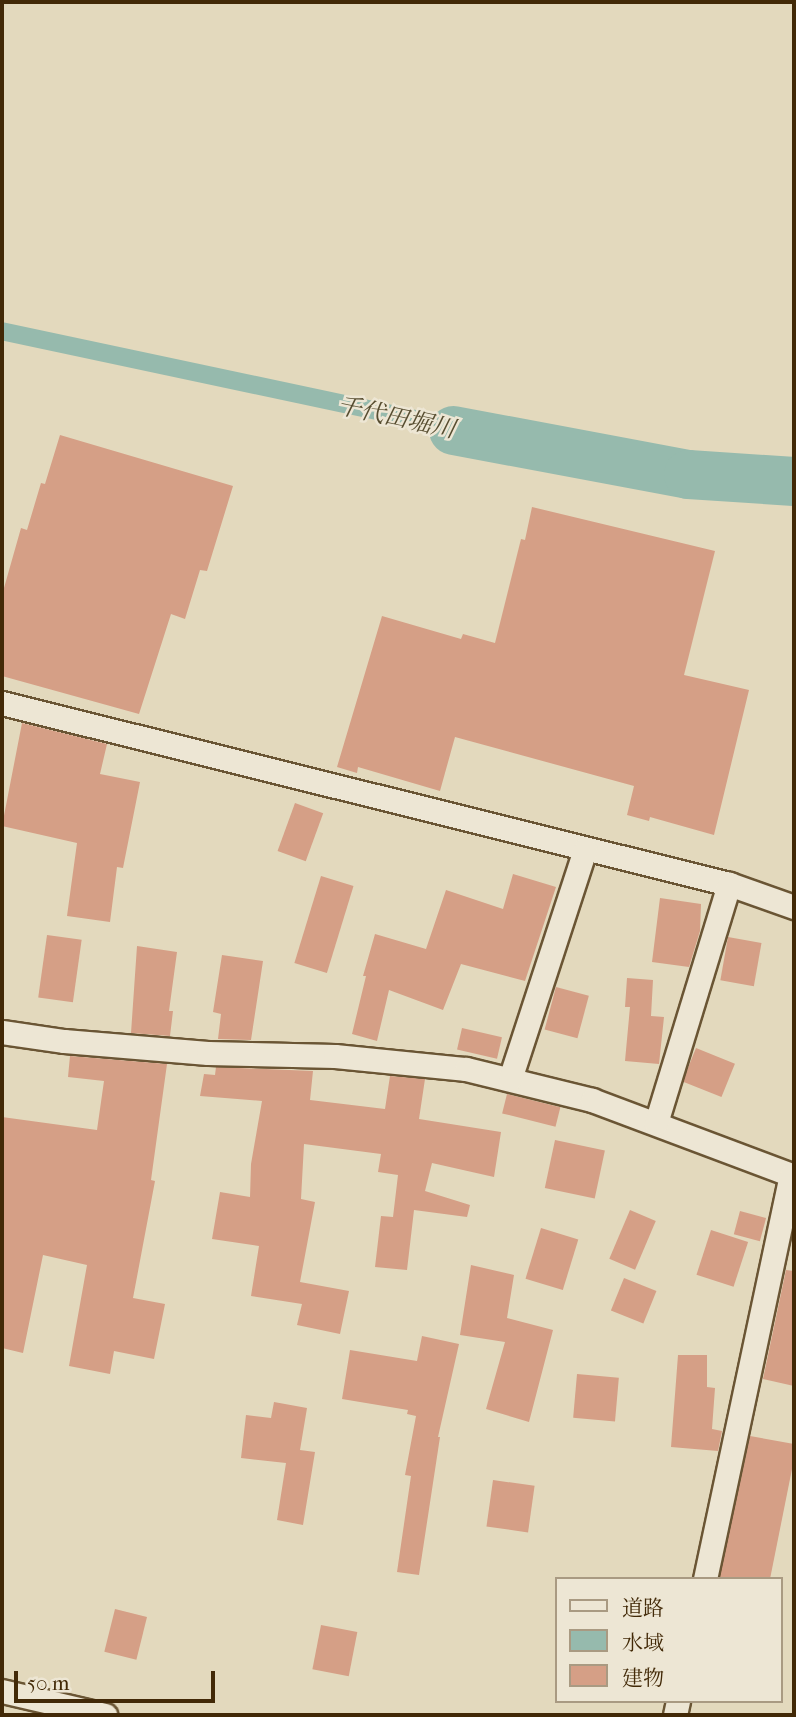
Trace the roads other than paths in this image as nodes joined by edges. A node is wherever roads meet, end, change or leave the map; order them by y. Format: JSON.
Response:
{"nodes":[{"id":1,"x":2,"y":703,"type":"edge"},
{"id":2,"x":585,"y":849,"type":"junction"},
{"id":3,"x":729,"y":884,"type":"junction"},
{"id":4,"x":794,"y":907,"type":"edge"},
{"id":5,"x":2,"y":1032,"type":"edge"},
{"id":6,"x":510,"y":1079,"type":"junction"},
{"id":7,"x":656,"y":1124,"type":"junction"},
{"id":8,"x":793,"y":1176,"type":"edge"},
{"id":9,"x":705,"y":1577,"type":"edge"},
{"id":10,"x":2,"y":1691,"type":"edge"},
{"id":11,"x":105,"y":1715,"type":"edge"}],
"edges":[{"from":1,"to":2,"type":"street"},
{"from":2,"to":3,"type":"street"},
{"from":2,"to":6,"type":"street"},
{"from":3,"to":4,"type":"street"},
{"from":3,"to":7,"type":"street"},
{"from":5,"to":6,"type":"street"},
{"from":6,"to":7,"type":"street"},
{"from":7,"to":8,"type":"street"},
{"from":8,"to":9,"type":"street"},
{"from":10,"to":11,"type":"street"}]}
